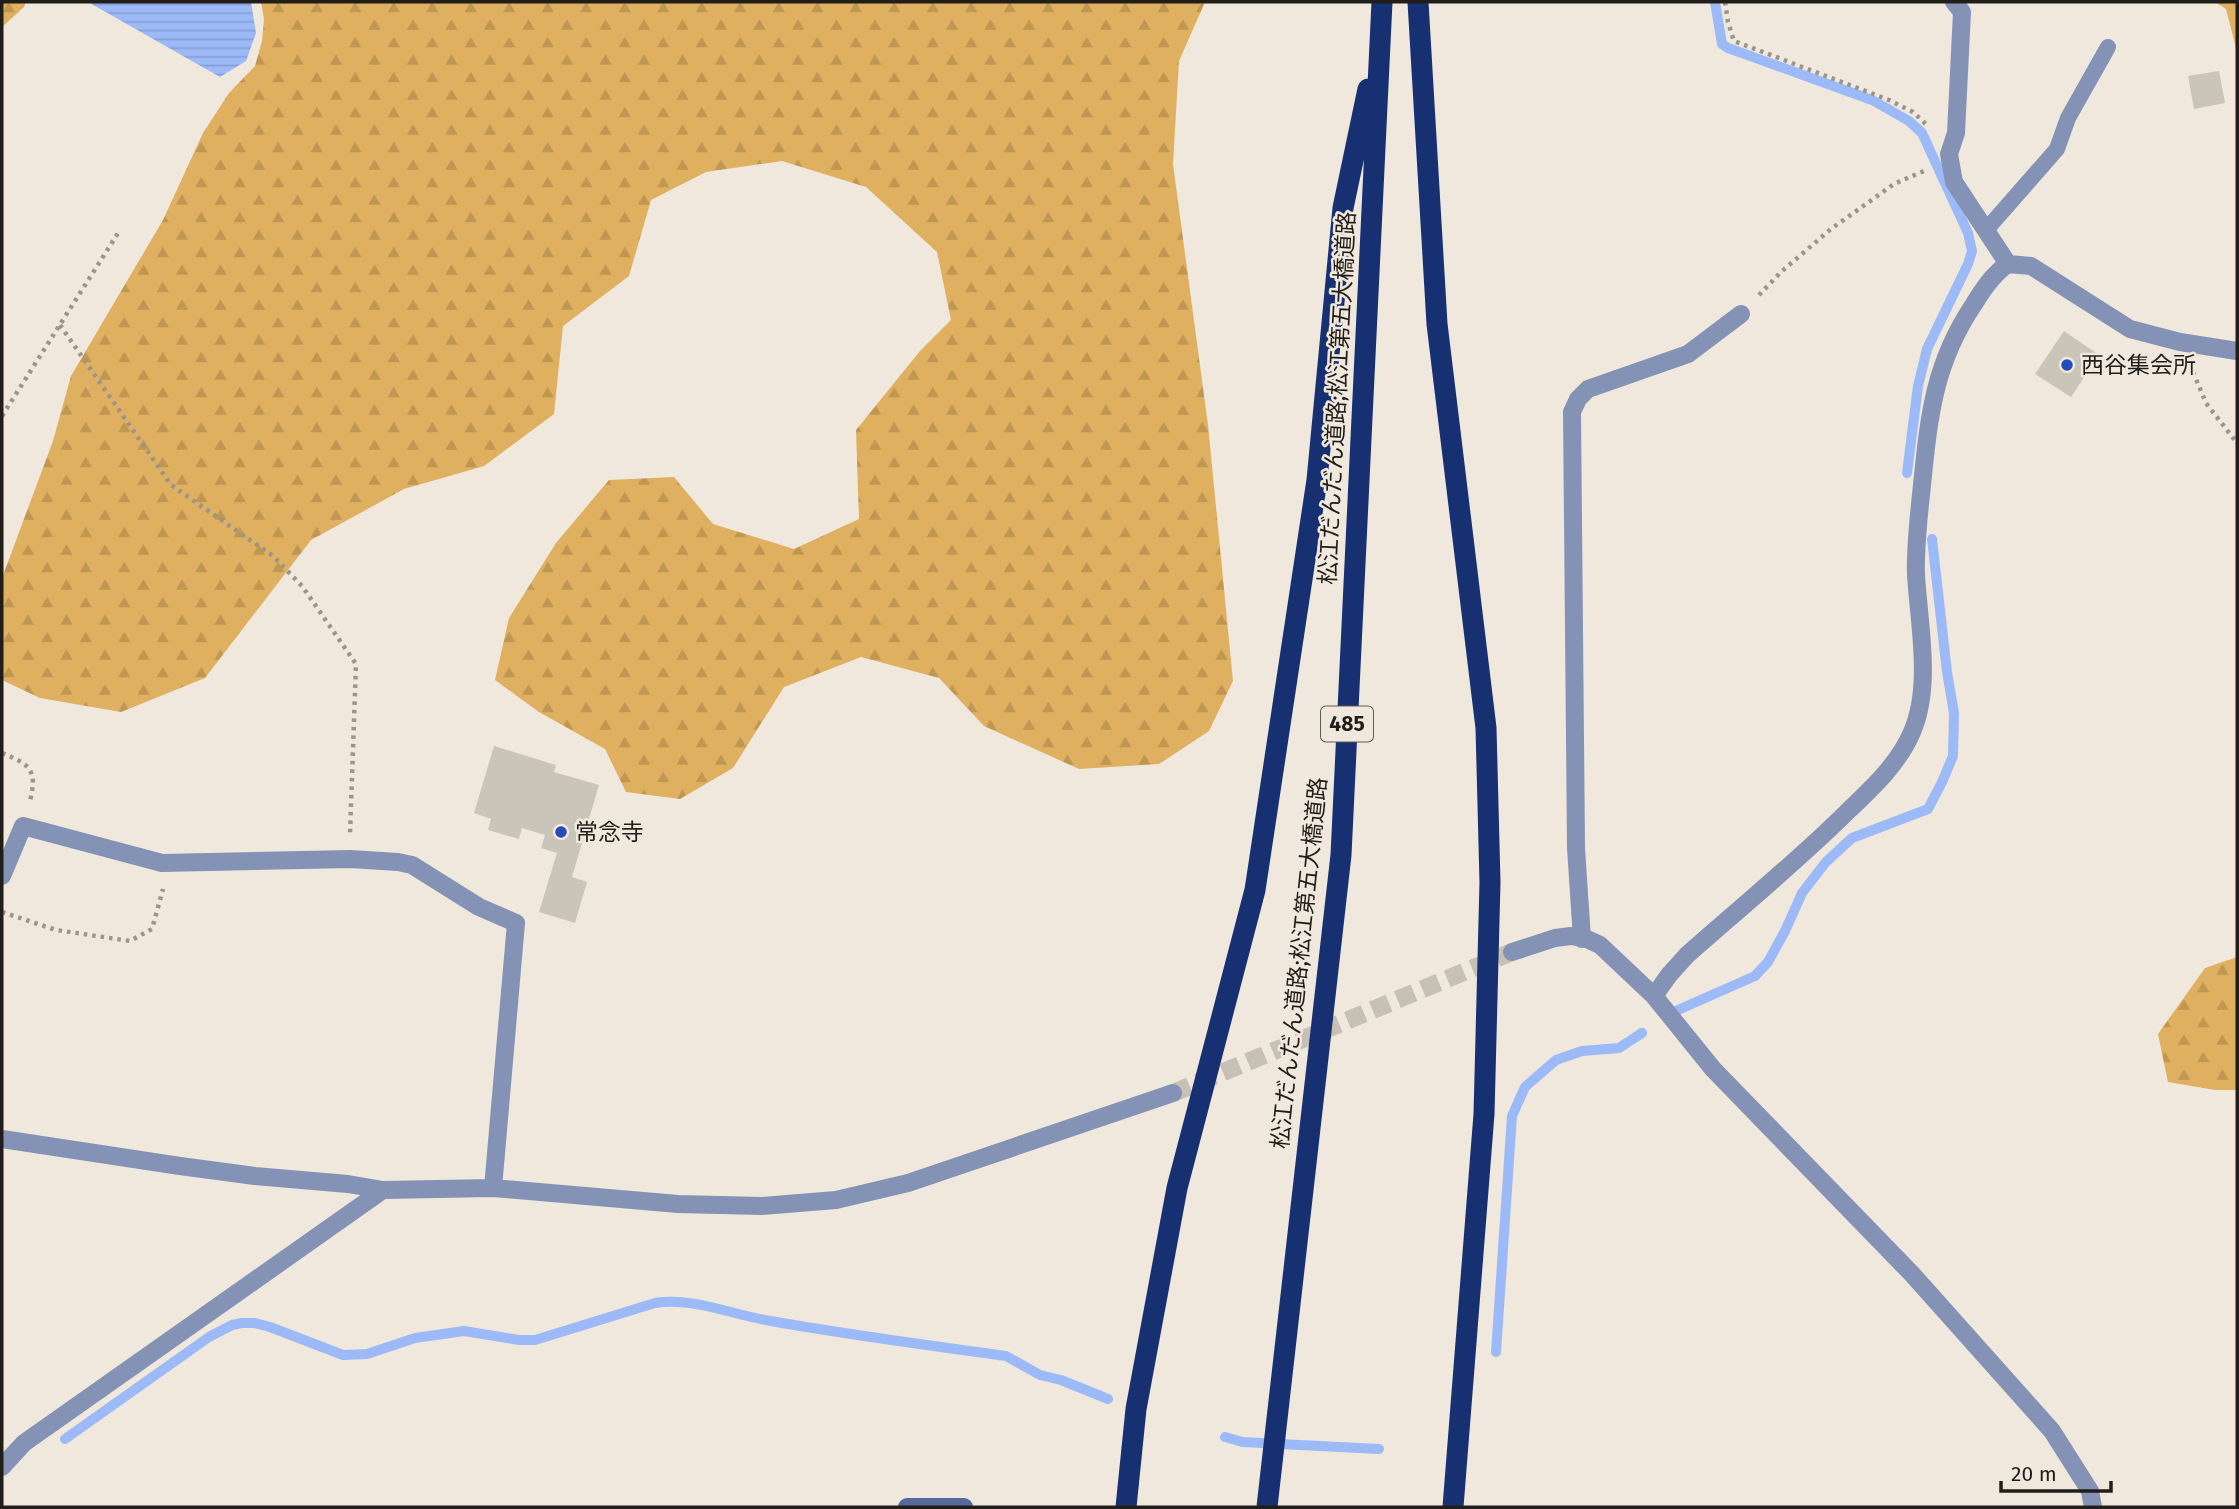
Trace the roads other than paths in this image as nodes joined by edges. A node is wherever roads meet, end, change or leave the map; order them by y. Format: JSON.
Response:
{"nodes":[{"id":1,"x":1382,"y":2,"type":"edge"},
{"id":2,"x":1418,"y":2,"type":"edge"},
{"id":3,"x":1954,"y":2,"type":"edge"},
{"id":4,"x":1382,"y":25,"type":"junction"},
{"id":5,"x":2108,"y":47,"type":"dead end"},
{"id":6,"x":1986,"y":230,"type":"junction"},
{"id":7,"x":2008,"y":264,"type":"junction"},
{"id":8,"x":1741,"y":314,"type":"road end"},
{"id":9,"x":2237,"y":351,"type":"edge"},
{"id":10,"x":2,"y":876,"type":"edge"},
{"id":11,"x":1582,"y":939,"type":"junction"},
{"id":12,"x":1512,"y":952,"type":"tunnel mouth"},
{"id":13,"x":1654,"y":996,"type":"junction"},
{"id":14,"x":1173,"y":1093,"type":"tunnel mouth"},
{"id":15,"x":2,"y":1139,"type":"edge"},
{"id":16,"x":493,"y":1188,"type":"junction"},
{"id":17,"x":383,"y":1190,"type":"junction"},
{"id":18,"x":2,"y":1466,"type":"edge"},
{"id":19,"x":906,"y":1507,"type":"edge"},
{"id":20,"x":964,"y":1507,"type":"edge"},
{"id":21,"x":1126,"y":1507,"type":"edge"},
{"id":22,"x":1267,"y":1507,"type":"edge"},
{"id":23,"x":1453,"y":1507,"type":"edge"},
{"id":24,"x":2093,"y":1507,"type":"edge"}],
"edges":[{"from":1,"to":4,"type":"highway","name":"松江だんだん道路;松江第五大橋道路","number":"485"},
{"from":2,"to":23,"type":"highway"},
{"from":3,"to":6,"type":"street"},
{"from":4,"to":21,"type":"highway"},
{"from":4,"to":22,"type":"highway","name":"松江だんだん道路;松江第五大橋道路","number":"485"},
{"from":5,"to":6,"type":"lane"},
{"from":6,"to":7,"type":"street"},
{"from":7,"to":9,"type":"street"},
{"from":7,"to":13,"type":"street"},
{"from":8,"to":11,"type":"street"},
{"from":10,"to":16,"type":"street"},
{"from":11,"to":12,"type":"street"},
{"from":11,"to":13,"type":"street"},
{"from":13,"to":24,"type":"street"},
{"from":14,"to":16,"type":"street"},
{"from":15,"to":17,"type":"street"},
{"from":16,"to":17,"type":"street"},
{"from":17,"to":18,"type":"street"},
{"from":19,"to":20,"type":"main road"}]}
